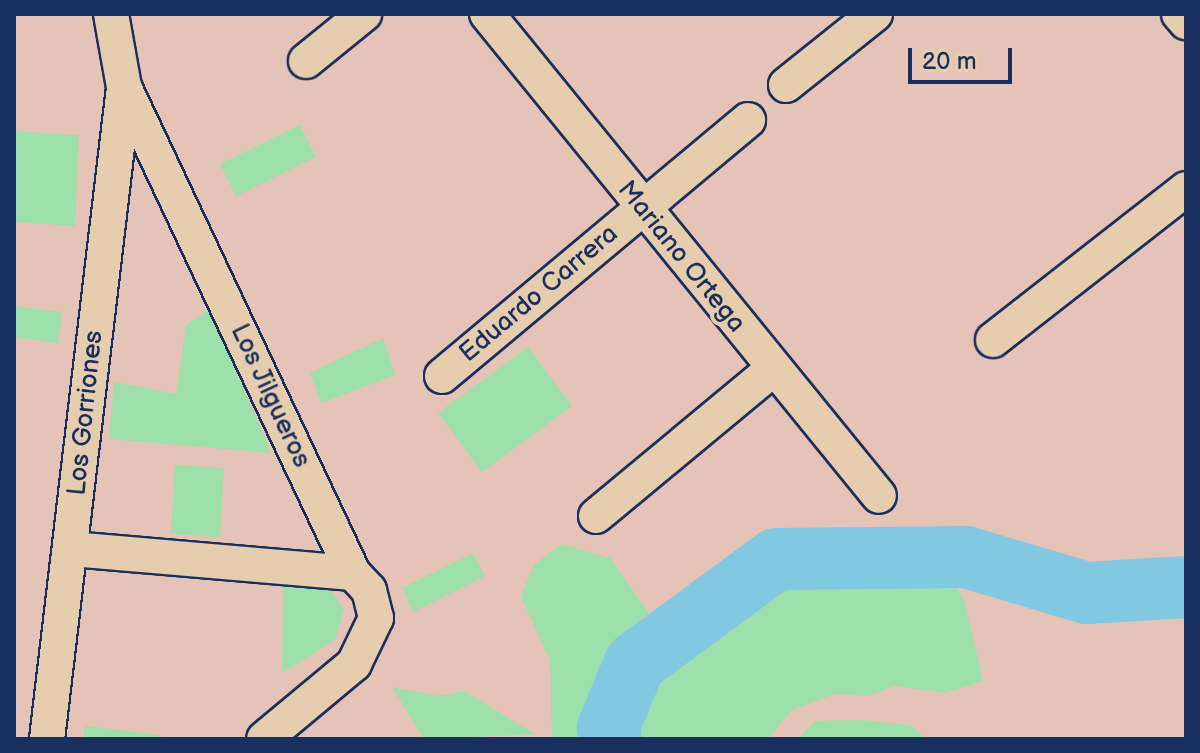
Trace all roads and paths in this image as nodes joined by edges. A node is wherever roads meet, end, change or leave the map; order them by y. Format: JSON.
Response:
{"nodes":[{"id":1,"x":111,"y":14,"type":"edge"},
{"id":2,"x":364,"y":14,"type":"edge"},
{"id":3,"x":487,"y":14,"type":"edge"},
{"id":4,"x":875,"y":14,"type":"edge"},
{"id":5,"x":1179,"y":14,"type":"edge"},
{"id":6,"x":1186,"y":22,"type":"edge"},
{"id":7,"x":306,"y":61,"type":"dead end"},
{"id":8,"x":786,"y":85,"type":"dead end"},
{"id":9,"x":124,"y":87,"type":"junction"},
{"id":10,"x":748,"y":120,"type":"dead end"},
{"id":11,"x":1186,"y":189,"type":"edge"},
{"id":12,"x":640,"y":209,"type":"junction"},
{"id":13,"x":993,"y":340,"type":"dead end"},
{"id":14,"x":773,"y":369,"type":"junction"},
{"id":15,"x":442,"y":376,"type":"dead end"},
{"id":16,"x":879,"y":496,"type":"dead end"},
{"id":17,"x":596,"y":516,"type":"dead end"},
{"id":18,"x":71,"y":549,"type":"junction"},
{"id":19,"x":353,"y":573,"type":"junction"},
{"id":20,"x":47,"y":739,"type":"edge"},
{"id":21,"x":264,"y":739,"type":"edge"}],
"edges":[{"from":1,"to":9,"type":"street","name":"Los Jilgueros"},
{"from":2,"to":7,"type":"street"},
{"from":3,"to":12,"type":"street","name":"Mariano Ortega"},
{"from":4,"to":8,"type":"street"},
{"from":5,"to":6,"type":"street"},
{"from":9,"to":18,"type":"street","name":"Los Gorriones"},
{"from":9,"to":19,"type":"street","name":"Los Jilgueros"},
{"from":10,"to":12,"type":"street","name":"Eduardo Carrera"},
{"from":11,"to":13,"type":"street"},
{"from":12,"to":14,"type":"street","name":"Mariano Ortega"},
{"from":12,"to":15,"type":"street","name":"Eduardo Carrera"},
{"from":14,"to":16,"type":"street","name":"Mariano Ortega"},
{"from":14,"to":17,"type":"street"},
{"from":18,"to":19,"type":"street"},
{"from":18,"to":20,"type":"street","name":"Los Gorriones"},
{"from":19,"to":21,"type":"street","name":"Los Jilgueros"}]}
